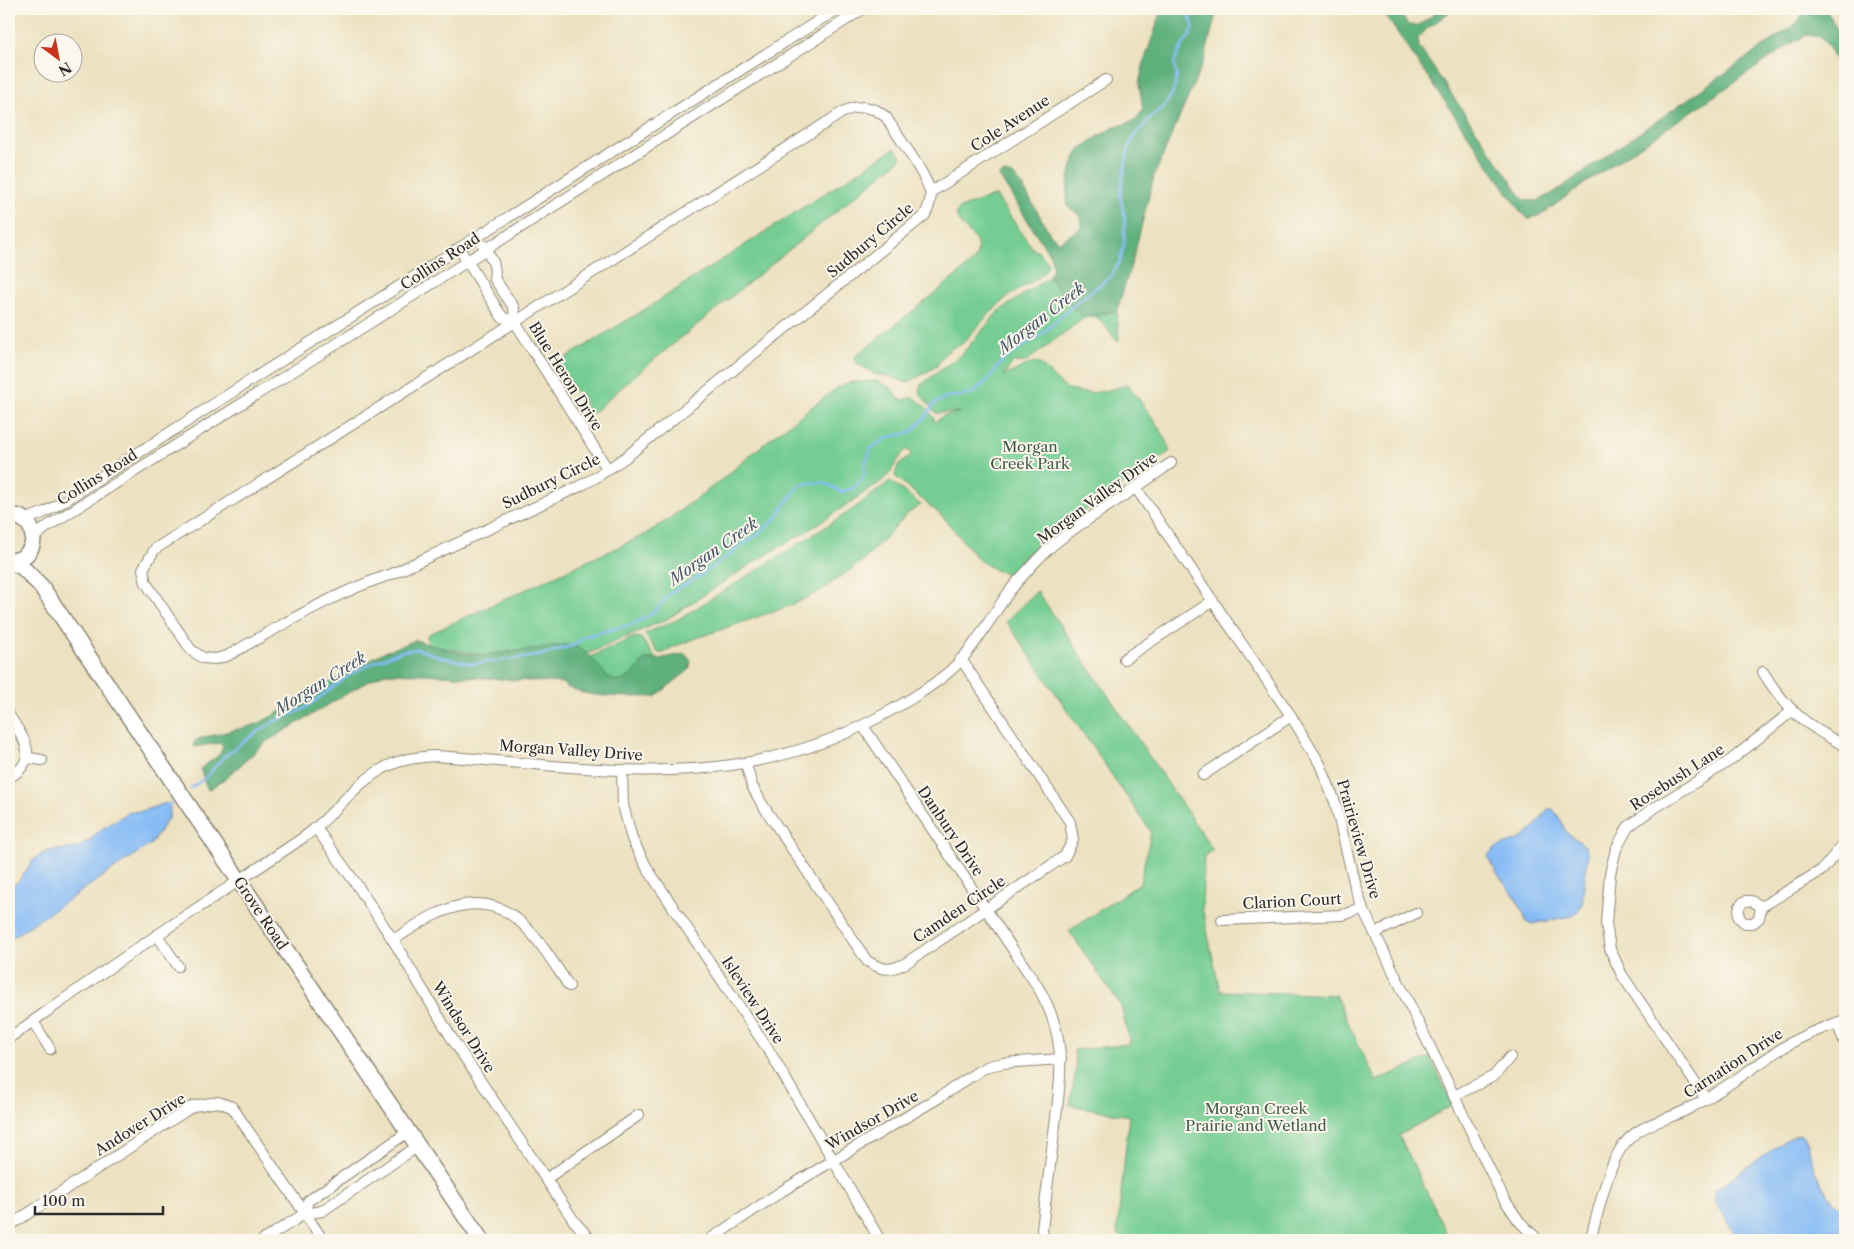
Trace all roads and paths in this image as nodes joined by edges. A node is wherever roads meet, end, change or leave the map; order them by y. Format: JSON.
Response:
{"nodes":[{"id":1,"x":837,"y":9,"type":"edge"},
{"id":2,"x":863,"y":9,"type":"edge"},
{"id":3,"x":1106,"y":80,"type":"dead end"},
{"id":4,"x":930,"y":192,"type":"junction"},
{"id":5,"x":478,"y":236,"type":"junction"},
{"id":6,"x":459,"y":248,"type":"junction"},
{"id":7,"x":486,"y":250,"type":"junction"},
{"id":8,"x":467,"y":262,"type":"junction"},
{"id":9,"x":515,"y":322,"type":"junction"},
{"id":10,"x":1172,"y":463,"type":"dead end"},
{"id":11,"x":608,"y":470,"type":"junction"},
{"id":12,"x":1136,"y":488,"type":"junction"},
{"id":13,"x":9,"y":514,"type":"edge"},
{"id":14,"x":25,"y":520,"type":"junction"},
{"id":15,"x":32,"y":544,"type":"junction"},
{"id":16,"x":9,"y":561,"type":"edge"},
{"id":17,"x":41,"y":586,"type":"junction"},
{"id":18,"x":1213,"y":602,"type":"junction"},
{"id":19,"x":961,"y":659,"type":"junction"},
{"id":20,"x":1124,"y":659,"type":"dead end"},
{"id":21,"x":1763,"y":672,"type":"dead end"},
{"id":22,"x":1792,"y":711,"type":"junction"},
{"id":23,"x":9,"y":715,"type":"edge"},
{"id":24,"x":1291,"y":716,"type":"junction"},
{"id":25,"x":863,"y":726,"type":"junction"},
{"id":26,"x":1845,"y":746,"type":"edge"},
{"id":27,"x":28,"y":758,"type":"junction"},
{"id":28,"x":42,"y":760,"type":"dead end"},
{"id":29,"x":746,"y":764,"type":"junction"},
{"id":30,"x":622,"y":771,"type":"junction"},
{"id":31,"x":1203,"y":775,"type":"dead end"},
{"id":32,"x":9,"y":778,"type":"edge"},
{"id":33,"x":316,"y":828,"type":"junction"},
{"id":34,"x":1845,"y":842,"type":"edge"},
{"id":35,"x":238,"y":880,"type":"junction"},
{"id":36,"x":1761,"y":907,"type":"dead end"},
{"id":37,"x":1363,"y":909,"type":"junction"},
{"id":38,"x":986,"y":910,"type":"junction"},
{"id":39,"x":1416,"y":913,"type":"dead end"},
{"id":40,"x":1222,"y":920,"type":"dead end"},
{"id":41,"x":1375,"y":933,"type":"junction"},
{"id":42,"x":157,"y":935,"type":"junction"},
{"id":43,"x":393,"y":940,"type":"junction"},
{"id":44,"x":178,"y":966,"type":"dead end"},
{"id":45,"x":569,"y":986,"type":"dead end"},
{"id":46,"x":1841,"y":1021,"type":"edge"},
{"id":47,"x":32,"y":1022,"type":"junction"},
{"id":48,"x":9,"y":1038,"type":"edge"},
{"id":49,"x":1845,"y":1043,"type":"edge"},
{"id":50,"x":50,"y":1049,"type":"dead end"},
{"id":51,"x":1510,"y":1057,"type":"dead end"},
{"id":52,"x":1061,"y":1059,"type":"junction"},
{"id":53,"x":1454,"y":1096,"type":"junction"},
{"id":54,"x":1706,"y":1099,"type":"junction"},
{"id":55,"x":639,"y":1115,"type":"dead end"},
{"id":56,"x":408,"y":1132,"type":"junction"},
{"id":57,"x":418,"y":1146,"type":"junction"},
{"id":58,"x":834,"y":1159,"type":"junction"},
{"id":59,"x":546,"y":1179,"type":"junction"},
{"id":60,"x":304,"y":1214,"type":"junction"},
{"id":61,"x":9,"y":1226,"type":"edge"},
{"id":62,"x":264,"y":1240,"type":"edge"},
{"id":63,"x":323,"y":1240,"type":"edge"},
{"id":64,"x":482,"y":1240,"type":"edge"},
{"id":65,"x":591,"y":1240,"type":"edge"},
{"id":66,"x":709,"y":1240,"type":"edge"},
{"id":67,"x":880,"y":1240,"type":"edge"},
{"id":68,"x":1043,"y":1240,"type":"edge"},
{"id":69,"x":1538,"y":1240,"type":"edge"},
{"id":70,"x":1590,"y":1240,"type":"edge"}],
"edges":[{"from":1,"to":5,"type":"street","name":"Collins Road"},
{"from":2,"to":7,"type":"street","name":"Collins Road"},
{"from":3,"to":4,"type":"street","name":"Cole Avenue"},
{"from":4,"to":9,"type":"street","name":"Sudbury Circle"},
{"from":4,"to":11,"type":"street","name":"Sudbury Circle"},
{"from":5,"to":6,"type":"street","name":"Collins Road"},
{"from":5,"to":7,"type":"street","name":"Blue Heron Drive"},
{"from":6,"to":8,"type":"street","name":"Blue Heron Drive"},
{"from":6,"to":14,"type":"street","name":"Collins Road"},
{"from":7,"to":8,"type":"street","name":"Collins Road"},
{"from":7,"to":9,"type":"street","name":"Blue Heron Drive"},
{"from":8,"to":9,"type":"street","name":"Blue Heron Drive"},
{"from":8,"to":15,"type":"street","name":"Collins Road"},
{"from":9,"to":11,"type":"street","name":"Blue Heron Drive"},
{"from":9,"to":11,"type":"street","name":"Sudbury Circle"},
{"from":10,"to":12,"type":"street","name":"Morgan Valley Drive"},
{"from":12,"to":18,"type":"street","name":"Prairieview Drive"},
{"from":12,"to":19,"type":"street","name":"Morgan Valley Drive"},
{"from":13,"to":14,"type":"street"},
{"from":14,"to":15,"type":"street","name":"Grove Road"},
{"from":15,"to":16,"type":"street"},
{"from":15,"to":17,"type":"street","name":"Grove Road"},
{"from":16,"to":17,"type":"street","name":"Grove Road"},
{"from":17,"to":35,"type":"street","name":"Grove Road"},
{"from":18,"to":20,"type":"street"},
{"from":18,"to":24,"type":"street","name":"Prairieview Drive"},
{"from":19,"to":25,"type":"street","name":"Morgan Valley Drive"},
{"from":19,"to":38,"type":"street","name":"Camden Circle"},
{"from":21,"to":22,"type":"street"},
{"from":22,"to":26,"type":"street"},
{"from":22,"to":54,"type":"street","name":"Rosebush Lane"},
{"from":23,"to":27,"type":"street"},
{"from":24,"to":31,"type":"street"},
{"from":24,"to":37,"type":"street","name":"Prairieview Drive"},
{"from":25,"to":29,"type":"street","name":"Morgan Valley Drive"},
{"from":25,"to":38,"type":"street","name":"Danbury Drive"},
{"from":27,"to":28,"type":"street"},
{"from":27,"to":32,"type":"street"},
{"from":29,"to":30,"type":"street","name":"Morgan Valley Drive"},
{"from":29,"to":38,"type":"street","name":"Camden Circle"},
{"from":30,"to":33,"type":"street","name":"Morgan Valley Drive"},
{"from":30,"to":58,"type":"street","name":"Isleview Drive"},
{"from":33,"to":35,"type":"street","name":"Morgan Valley Drive"},
{"from":33,"to":43,"type":"street","name":"Windsor Drive"},
{"from":34,"to":36,"type":"street"},
{"from":35,"to":42,"type":"street","name":"Morgan Valley Drive"},
{"from":35,"to":56,"type":"street","name":"Grove Road"},
{"from":37,"to":40,"type":"street","name":"Clarion Court"},
{"from":37,"to":41,"type":"street","name":"Prairieview Drive"},
{"from":38,"to":52,"type":"street","name":"Danbury Drive"},
{"from":39,"to":41,"type":"street"},
{"from":41,"to":53,"type":"street","name":"Prairieview Drive"},
{"from":42,"to":44,"type":"street"},
{"from":42,"to":47,"type":"street","name":"Morgan Valley Drive"},
{"from":43,"to":45,"type":"street"},
{"from":43,"to":59,"type":"street","name":"Windsor Drive"},
{"from":46,"to":49,"type":"street"},
{"from":46,"to":54,"type":"street","name":"Carnation Drive"},
{"from":47,"to":48,"type":"street","name":"Morgan Valley Drive"},
{"from":47,"to":50,"type":"street"},
{"from":51,"to":53,"type":"street"},
{"from":52,"to":58,"type":"street","name":"Windsor Drive"},
{"from":52,"to":68,"type":"street","name":"Danbury Drive"},
{"from":53,"to":69,"type":"street","name":"Prairieview Drive"},
{"from":54,"to":70,"type":"street","name":"Carnation Drive"},
{"from":55,"to":59,"type":"street"},
{"from":56,"to":57,"type":"street","name":"Grove Road"},
{"from":56,"to":60,"type":"street"},
{"from":57,"to":60,"type":"street"},
{"from":57,"to":64,"type":"street","name":"Grove Road"},
{"from":58,"to":66,"type":"street","name":"Windsor Drive"},
{"from":58,"to":67,"type":"street","name":"Isleview Drive"},
{"from":59,"to":65,"type":"street","name":"Windsor Drive"},
{"from":60,"to":61,"type":"street","name":"Andover Drive"},
{"from":60,"to":62,"type":"street"},
{"from":60,"to":63,"type":"street","name":"Andover Drive"}]}
